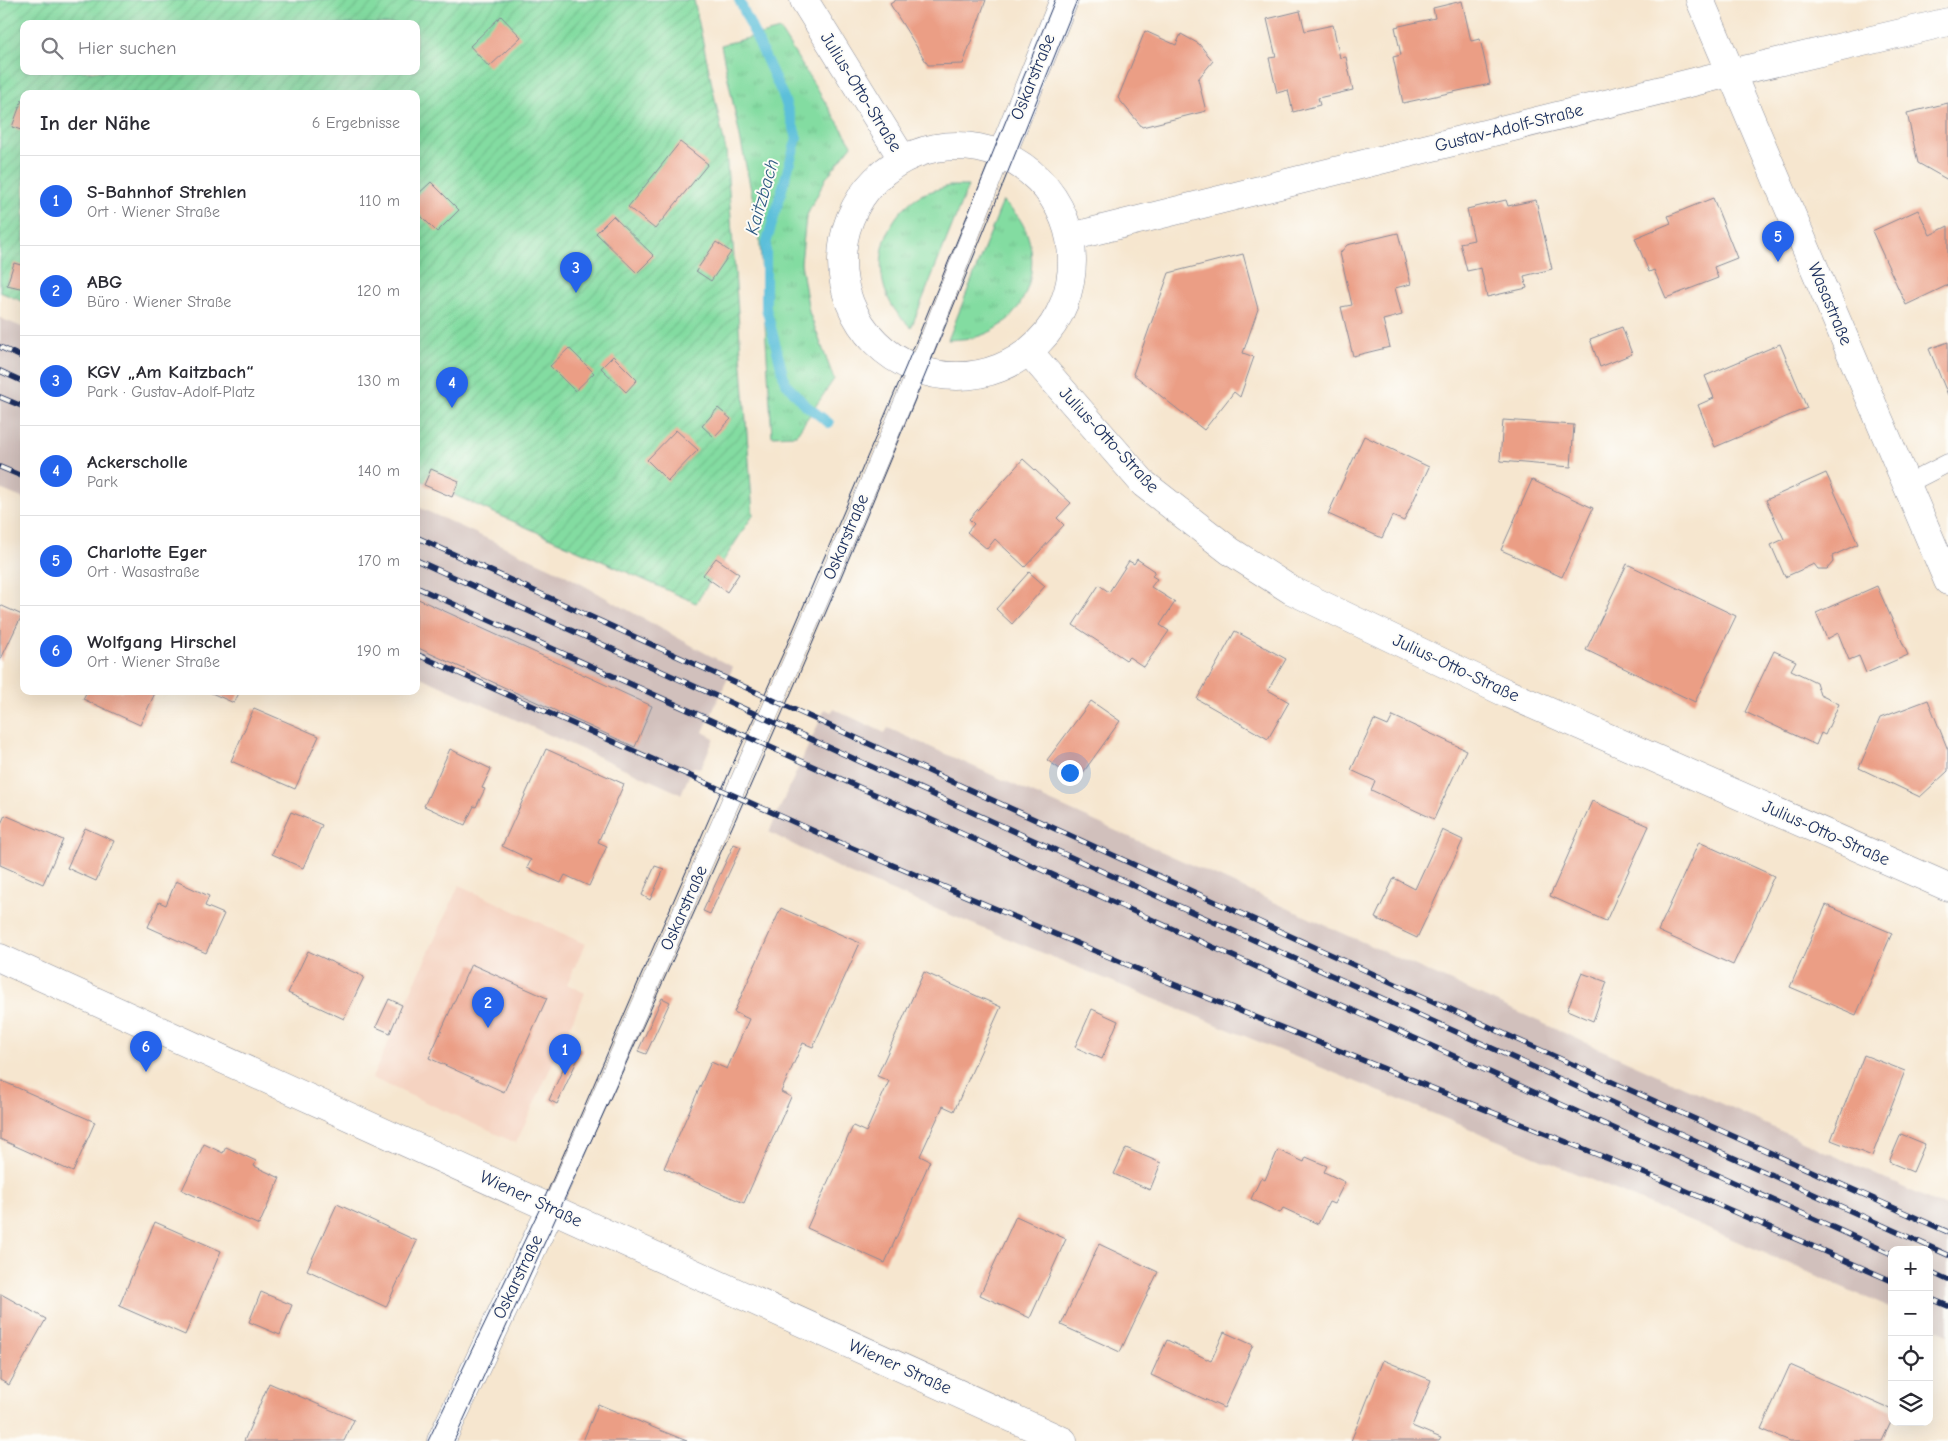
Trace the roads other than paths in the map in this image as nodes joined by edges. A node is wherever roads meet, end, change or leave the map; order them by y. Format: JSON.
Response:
{"nodes":[{"id":1,"x":804,"y":0,"type":"edge"},
{"id":2,"x":1064,"y":0,"type":"edge"},
{"id":3,"x":1700,"y":0,"type":"edge"},
{"id":4,"x":1948,"y":22,"type":"edge"},
{"id":5,"x":1732,"y":73,"type":"junction"},
{"id":6,"x":1002,"y":154,"type":"junction"},
{"id":7,"x":902,"y":158,"type":"junction"},
{"id":8,"x":1070,"y":237,"type":"junction"},
{"id":9,"x":1029,"y":352,"type":"junction"},
{"id":10,"x":917,"y":370,"type":"junction"},
{"id":11,"x":1948,"y":463,"type":"edge"},
{"id":12,"x":1907,"y":484,"type":"junction"},
{"id":13,"x":1948,"y":581,"type":"edge"},
{"id":14,"x":1948,"y":887,"type":"edge"},
{"id":15,"x":0,"y":958,"type":"edge"},
{"id":16,"x":551,"y":1209,"type":"junction"},
{"id":17,"x":441,"y":1441,"type":"edge"},
{"id":18,"x":1062,"y":1441,"type":"edge"}],
"edges":[{"from":1,"to":7,"type":"street","name":"Julius-Otto-Straße"},
{"from":2,"to":6,"type":"street","name":"Oskarstraße"},
{"from":3,"to":5,"type":"street","name":"Wasastraße"},
{"from":4,"to":5,"type":"street","name":"Gustav-Adolf-Straße"},
{"from":5,"to":8,"type":"street","name":"Gustav-Adolf-Straße"},
{"from":5,"to":12,"type":"street","name":"Wasastraße"},
{"from":6,"to":7,"type":"street"},
{"from":6,"to":8,"type":"street"},
{"from":6,"to":10,"type":"lane","name":"Oskarstraße"},
{"from":7,"to":10,"type":"street"},
{"from":8,"to":9,"type":"street"},
{"from":9,"to":10,"type":"street"},
{"from":9,"to":14,"type":"street","name":"Julius-Otto-Straße"},
{"from":10,"to":16,"type":"lane","name":"Oskarstraße"},
{"from":11,"to":12,"type":"lane"},
{"from":12,"to":13,"type":"street","name":"Wasastraße"},
{"from":15,"to":16,"type":"street","name":"Wiener Straße"},
{"from":16,"to":17,"type":"street","name":"Oskarstraße"},
{"from":16,"to":18,"type":"street","name":"Wiener Straße"}]}
